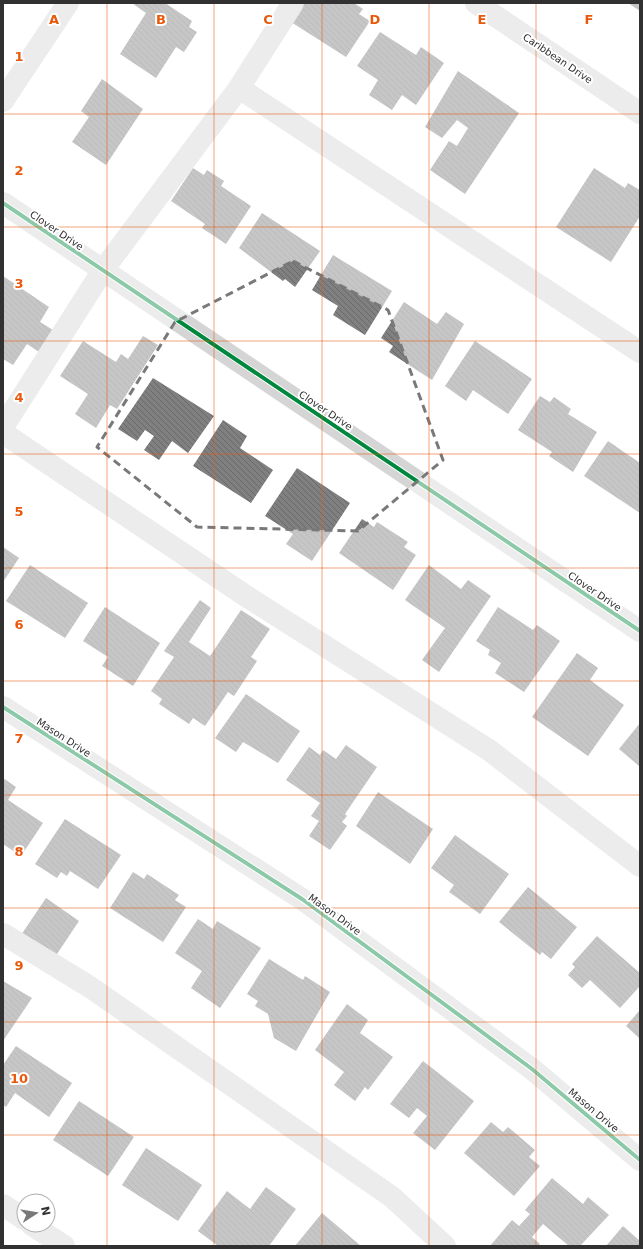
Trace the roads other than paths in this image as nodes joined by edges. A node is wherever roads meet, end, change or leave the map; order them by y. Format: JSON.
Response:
{"nodes":[{"id":1,"x":68,"y":3,"type":"edge"},
{"id":2,"x":293,"y":3,"type":"edge"},
{"id":3,"x":476,"y":3,"type":"edge"},
{"id":4,"x":239,"y":88,"type":"junction"},
{"id":5,"x":3,"y":101,"type":"edge"},
{"id":6,"x":640,"y":113,"type":"edge"},
{"id":7,"x":3,"y":203,"type":"edge"},
{"id":8,"x":103,"y":270,"type":"junction"},
{"id":9,"x":640,"y":352,"type":"edge"},
{"id":10,"x":3,"y":428,"type":"edge"},
{"id":11,"x":3,"y":433,"type":"edge"},
{"id":12,"x":640,"y":631,"type":"edge"},
{"id":13,"x":3,"y":707,"type":"edge"},
{"id":14,"x":640,"y":866,"type":"edge"},
{"id":15,"x":3,"y":934,"type":"edge"},
{"id":16,"x":640,"y":1160,"type":"edge"},
{"id":17,"x":3,"y":1205,"type":"edge"},
{"id":18,"x":16,"y":1214,"type":"edge"},
{"id":19,"x":44,"y":1233,"type":"edge"},
{"id":20,"x":64,"y":1246,"type":"edge"},
{"id":21,"x":445,"y":1246,"type":"edge"}],
"edges":[{"from":1,"to":5,"type":"street"},
{"from":2,"to":4,"type":"street"},
{"from":3,"to":6,"type":"street","name":"Caribbean Drive"},
{"from":4,"to":8,"type":"street"},
{"from":4,"to":9,"type":"street"},
{"from":7,"to":8,"type":"street","name":"Clover Drive"},
{"from":8,"to":10,"type":"street"},
{"from":8,"to":12,"type":"street","name":"Clover Drive"},
{"from":11,"to":14,"type":"street"},
{"from":13,"to":16,"type":"street","name":"Mason Drive"},
{"from":15,"to":21,"type":"street"},
{"from":17,"to":18,"type":"street"},
{"from":19,"to":20,"type":"street"}]}
